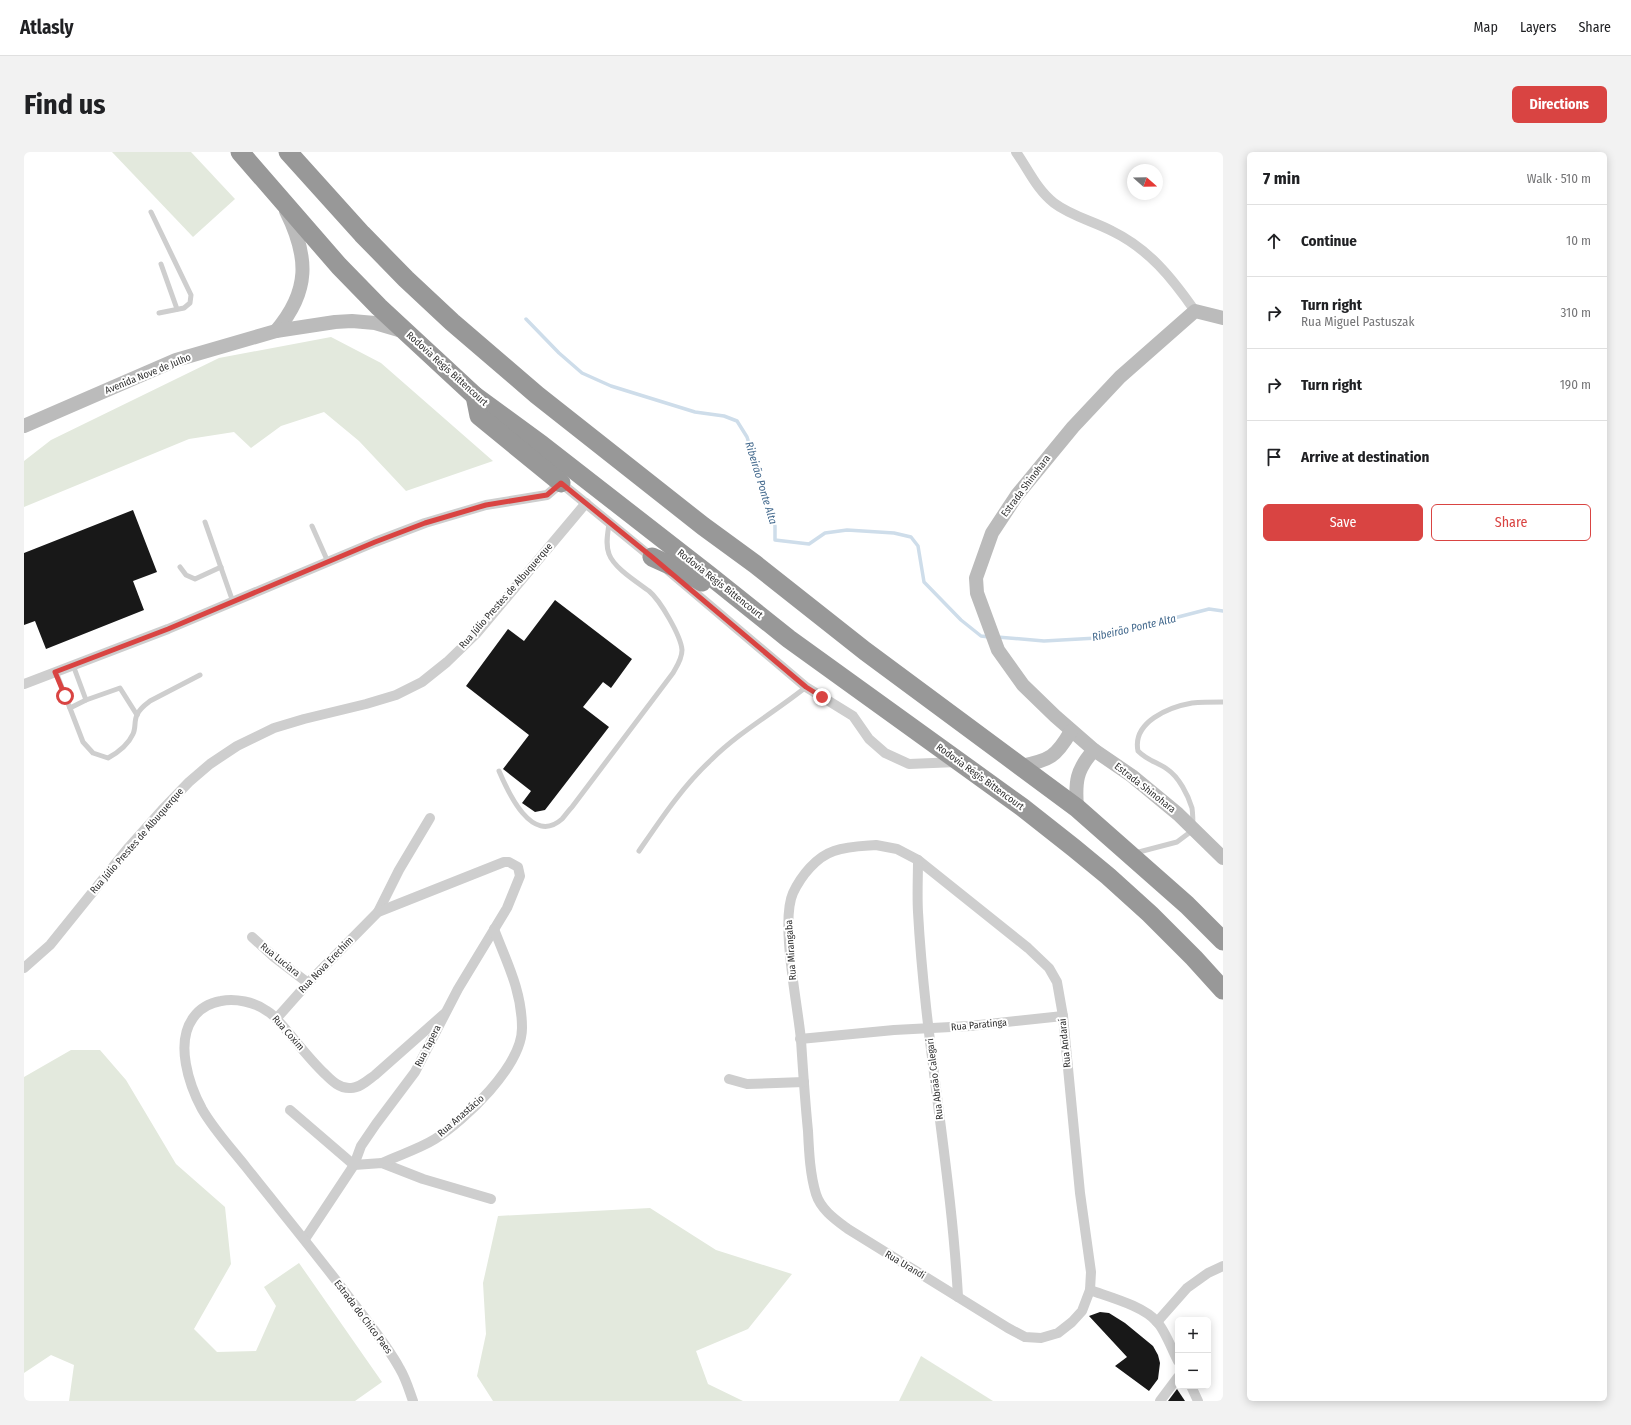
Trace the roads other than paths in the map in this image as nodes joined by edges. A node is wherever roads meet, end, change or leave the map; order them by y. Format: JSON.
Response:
{"nodes":[{"id":1,"x":240,"y":152,"type":"edge"},
{"id":2,"x":288,"y":152,"type":"edge"},
{"id":3,"x":1016,"y":152,"type":"edge"},
{"id":4,"x":281,"y":200,"type":"junction"},
{"id":5,"x":151,"y":212,"type":"dead end"},
{"id":6,"x":160,"y":264,"type":"dead end"},
{"id":7,"x":178,"y":309,"type":"junction"},
{"id":8,"x":1195,"y":311,"type":"junction"},
{"id":9,"x":159,"y":314,"type":"dead end"},
{"id":10,"x":1223,"y":318,"type":"edge"},
{"id":11,"x":276,"y":331,"type":"junction"},
{"id":12,"x":405,"y":332,"type":"junction"},
{"id":13,"x":475,"y":396,"type":"junction"},
{"id":14,"x":24,"y":426,"type":"edge"},
{"id":15,"x":561,"y":483,"type":"junction"},
{"id":16,"x":586,"y":503,"type":"junction"},
{"id":17,"x":205,"y":522,"type":"dead end"},
{"id":18,"x":610,"y":522,"type":"junction"},
{"id":19,"x":312,"y":526,"type":"dead end"},
{"id":20,"x":652,"y":557,"type":"junction"},
{"id":21,"x":328,"y":562,"type":"junction"},
{"id":22,"x":180,"y":567,"type":"dead end"},
{"id":23,"x":221,"y":567,"type":"junction"},
{"id":24,"x":233,"y":602,"type":"junction"},
{"id":25,"x":789,"y":640,"type":"junction"},
{"id":26,"x":73,"y":665,"type":"junction"},
{"id":27,"x":55,"y":672,"type":"junction"},
{"id":28,"x":200,"y":675,"type":"dead end"},
{"id":29,"x":24,"y":684,"type":"edge"},
{"id":30,"x":806,"y":687,"type":"junction"},
{"id":31,"x":86,"y":700,"type":"junction"},
{"id":32,"x":1223,"y":702,"type":"edge"},
{"id":33,"x":70,"y":708,"type":"junction"},
{"id":34,"x":137,"y":715,"type":"junction"},
{"id":35,"x":1071,"y":731,"type":"junction"},
{"id":36,"x":1094,"y":750,"type":"junction"},
{"id":37,"x":960,"y":762,"type":"junction"},
{"id":38,"x":1021,"y":766,"type":"junction"},
{"id":39,"x":499,"y":771,"type":"dead end"},
{"id":40,"x":1077,"y":808,"type":"junction"},
{"id":41,"x":430,"y":818,"type":"dead end"},
{"id":42,"x":1193,"y":830,"type":"junction"},
{"id":43,"x":639,"y":851,"type":"dead end"},
{"id":44,"x":1129,"y":855,"type":"junction"},
{"id":45,"x":1223,"y":858,"type":"edge"},
{"id":46,"x":918,"y":860,"type":"junction"},
{"id":47,"x":495,"y":866,"type":"joint"},
{"id":48,"x":378,"y":912,"type":"junction"},
{"id":49,"x":494,"y":929,"type":"junction"},
{"id":50,"x":252,"y":937,"type":"dead end"},
{"id":51,"x":1223,"y":941,"type":"edge"},
{"id":52,"x":24,"y":968,"type":"edge"},
{"id":53,"x":308,"y":983,"type":"junction"},
{"id":54,"x":1223,"y":990,"type":"edge"},
{"id":55,"x":444,"y":1014,"type":"junction"},
{"id":56,"x":1062,"y":1016,"type":"junction"},
{"id":57,"x":276,"y":1019,"type":"junction"},
{"id":58,"x":929,"y":1029,"type":"junction"},
{"id":59,"x":800,"y":1039,"type":"junction"},
{"id":60,"x":729,"y":1078,"type":"dead end"},
{"id":61,"x":804,"y":1082,"type":"junction"},
{"id":62,"x":290,"y":1110,"type":"dead end"},
{"id":63,"x":382,"y":1163,"type":"junction"},
{"id":64,"x":354,"y":1165,"type":"junction"},
{"id":65,"x":491,"y":1199,"type":"dead end"},
{"id":66,"x":305,"y":1239,"type":"junction"},
{"id":67,"x":1223,"y":1266,"type":"edge"},
{"id":68,"x":1090,"y":1290,"type":"junction"},
{"id":69,"x":958,"y":1297,"type":"junction"},
{"id":70,"x":1157,"y":1322,"type":"junction"},
{"id":71,"x":1175,"y":1355,"type":"edge"},
{"id":72,"x":1175,"y":1381,"type":"edge"},
{"id":73,"x":1192,"y":1389,"type":"edge"},
{"id":74,"x":413,"y":1401,"type":"edge"},
{"id":75,"x":1160,"y":1401,"type":"edge"},
{"id":76,"x":1198,"y":1401,"type":"edge"}],
"edges":[{"from":1,"to":4,"type":"highway","name":"Rodovia Régis Bittencourt"},
{"from":2,"to":38,"type":"highway"},
{"from":3,"to":8,"type":"street"},
{"from":4,"to":11,"type":"street"},
{"from":4,"to":12,"type":"highway","name":"Rodovia Régis Bittencourt"},
{"from":5,"to":7,"type":"lane"},
{"from":6,"to":7,"type":"lane"},
{"from":7,"to":9,"type":"lane"},
{"from":8,"to":10,"type":"street"},
{"from":8,"to":35,"type":"street","name":"Estrada Shinohara"},
{"from":11,"to":12,"type":"street","name":"Avenida Nove de Julho"},
{"from":11,"to":14,"type":"street","name":"Avenida Nove de Julho"},
{"from":12,"to":13,"type":"highway","name":"Rodovia Régis Bittencourt"},
{"from":13,"to":15,"type":"highway"},
{"from":13,"to":25,"type":"highway","name":"Rodovia Régis Bittencourt"},
{"from":15,"to":16,"type":"street"},
{"from":15,"to":21,"type":"street"},
{"from":16,"to":18,"type":"street"},
{"from":16,"to":52,"type":"street","name":"Rua Júlio Prestes de Albuquerque"},
{"from":17,"to":23,"type":"lane"},
{"from":18,"to":20,"type":"street"},
{"from":18,"to":39,"type":"lane"},
{"from":19,"to":21,"type":"lane"},
{"from":20,"to":25,"type":"highway"},
{"from":20,"to":30,"type":"street"},
{"from":21,"to":24,"type":"street"},
{"from":22,"to":23,"type":"lane"},
{"from":23,"to":24,"type":"lane"},
{"from":24,"to":26,"type":"street"},
{"from":25,"to":37,"type":"highway","name":"Rodovia Régis Bittencourt"},
{"from":26,"to":27,"type":"street"},
{"from":26,"to":31,"type":"lane"},
{"from":27,"to":29,"type":"street"},
{"from":27,"to":33,"type":"lane"},
{"from":28,"to":34,"type":"lane"},
{"from":30,"to":37,"type":"street"},
{"from":30,"to":43,"type":"lane"},
{"from":31,"to":33,"type":"lane"},
{"from":31,"to":34,"type":"lane"},
{"from":32,"to":42,"type":"lane"},
{"from":33,"to":34,"type":"lane"},
{"from":35,"to":36,"type":"street","name":"Estrada Shinohara"},
{"from":35,"to":38,"type":"street"},
{"from":36,"to":40,"type":"street"},
{"from":36,"to":42,"type":"street","name":"Estrada Shinohara"},
{"from":37,"to":54,"type":"highway","name":"Rodovia Régis Bittencourt"},
{"from":38,"to":40,"type":"highway"},
{"from":40,"to":44,"type":"highway"},
{"from":41,"to":48,"type":"street","name":"Rua Nova Erechim"},
{"from":42,"to":44,"type":"lane"},
{"from":42,"to":45,"type":"street","name":"Estrada Shinohara"},
{"from":44,"to":51,"type":"highway"},
{"from":46,"to":56,"type":"street","name":"Rua Andaraí"},
{"from":46,"to":58,"type":"street","name":"Rua Abraão Calegari"},
{"from":46,"to":59,"type":"street","name":"Rua Mirangaba"},
{"from":47,"to":48,"type":"street","name":"Rua Nova Erechim"},
{"from":47,"to":49,"type":"street","name":"Rua Tapera"},
{"from":48,"to":53,"type":"street","name":"Rua Nova Erechim"},
{"from":49,"to":55,"type":"street","name":"Rua Tapera"},
{"from":49,"to":63,"type":"street","name":"Rua Anastácio"},
{"from":50,"to":53,"type":"street","name":"Rua Luciara"},
{"from":53,"to":57,"type":"street","name":"Rua Nova Erechim"},
{"from":55,"to":57,"type":"street","name":"Rua Coxim"},
{"from":55,"to":64,"type":"street","name":"Rua Tapera"},
{"from":56,"to":58,"type":"street","name":"Rua Paratinga"},
{"from":56,"to":68,"type":"street","name":"Rua Andaraí"},
{"from":57,"to":66,"type":"street","name":"Rua Coxim"},
{"from":58,"to":59,"type":"street","name":"Rua Paratinga"},
{"from":58,"to":69,"type":"street","name":"Rua Abraão Calegari"},
{"from":59,"to":61,"type":"street","name":"Rua Mirangaba"},
{"from":60,"to":61,"type":"street"},
{"from":61,"to":69,"type":"street","name":"Rua Urandi"},
{"from":62,"to":64,"type":"street"},
{"from":63,"to":64,"type":"street"},
{"from":63,"to":65,"type":"street"},
{"from":64,"to":66,"type":"street","name":"Rua Tapera"},
{"from":66,"to":74,"type":"street","name":"Estrada do Chico Paes"},
{"from":67,"to":70,"type":"street"},
{"from":68,"to":69,"type":"street","name":"Rua Urandi"},
{"from":68,"to":70,"type":"street"},
{"from":70,"to":71,"type":"street"},
{"from":72,"to":75,"type":"street"},
{"from":73,"to":76,"type":"street"}]}
